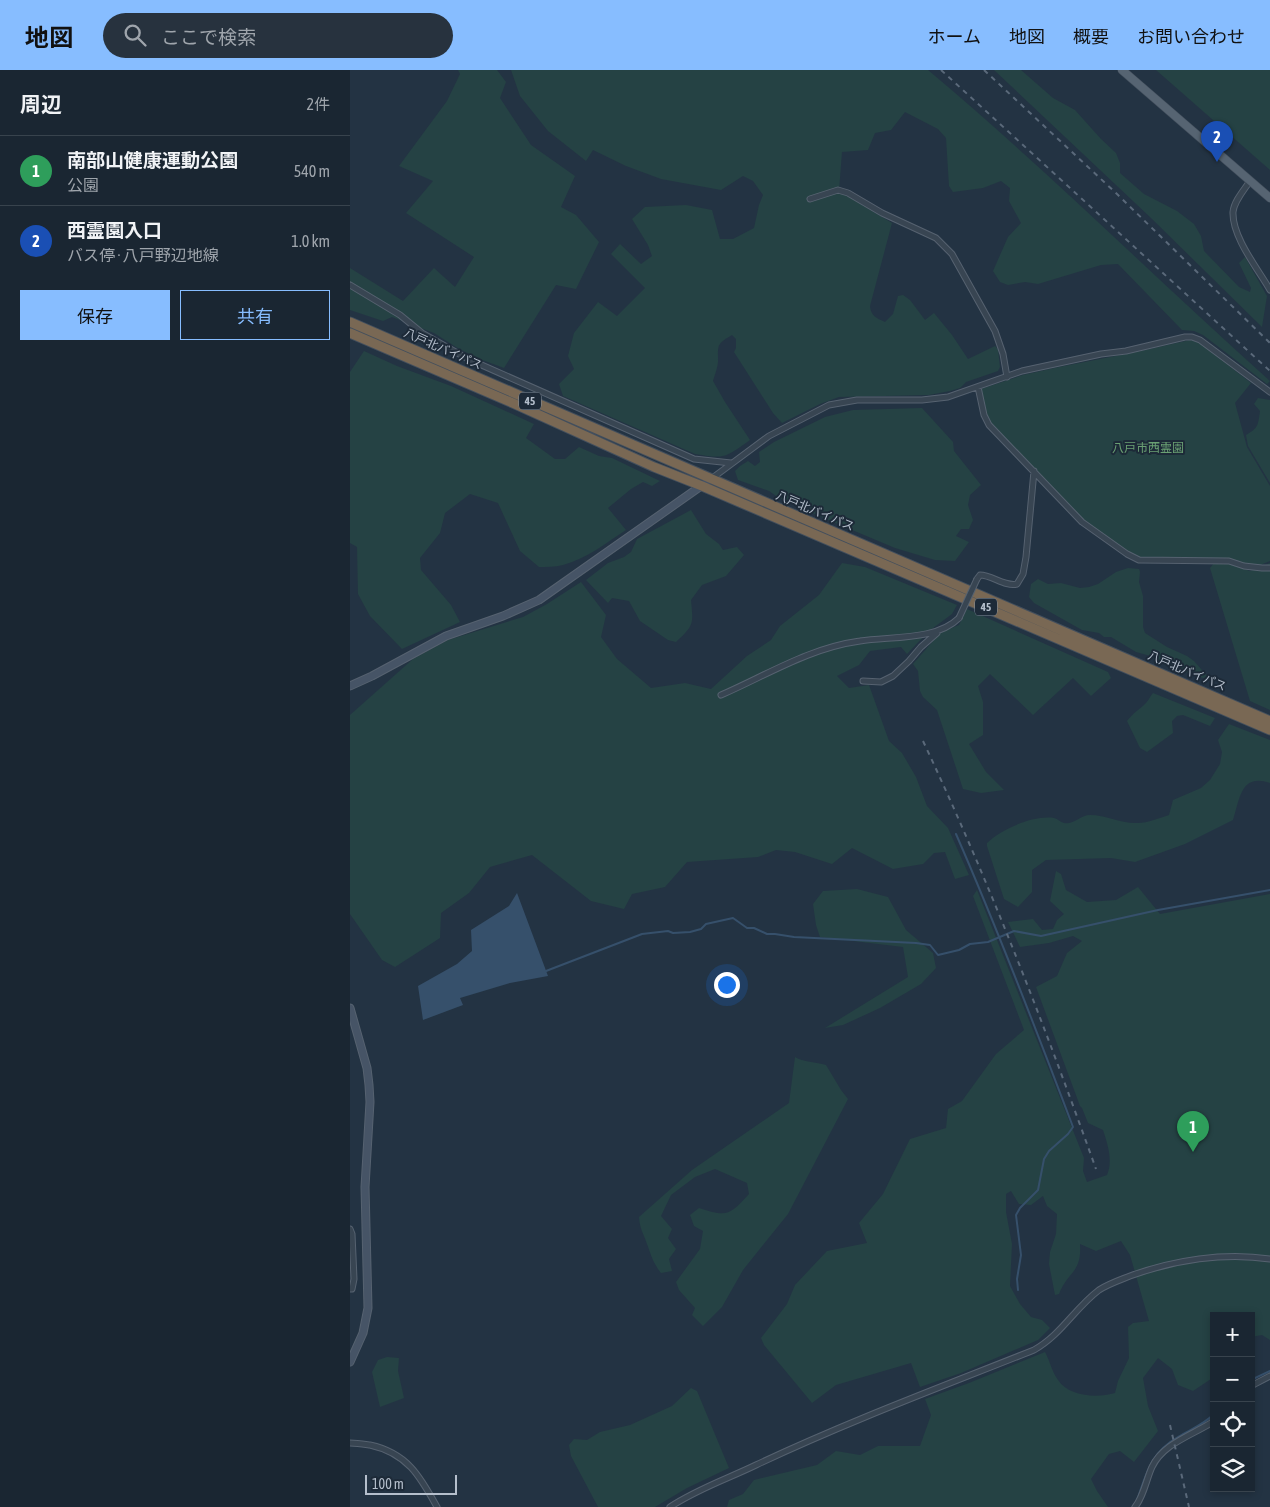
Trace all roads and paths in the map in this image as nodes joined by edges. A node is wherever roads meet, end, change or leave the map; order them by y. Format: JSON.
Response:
{"nodes":[{"id":1,"x":1122,"y":70,"type":"edge"},
{"id":2,"x":1250,"y":181,"type":"junction"},
{"id":3,"x":1270,"y":198,"type":"edge"},
{"id":4,"x":810,"y":199,"type":"dead end"},
{"id":5,"x":350,"y":285,"type":"edge"},
{"id":6,"x":1270,"y":290,"type":"edge"},
{"id":7,"x":350,"y":322,"type":"edge"},
{"id":8,"x":350,"y":333,"type":"edge"},
{"id":9,"x":1007,"y":376,"type":"junction"},
{"id":10,"x":978,"y":387,"type":"junction"},
{"id":11,"x":1270,"y":392,"type":"edge"},
{"id":12,"x":731,"y":463,"type":"junction"},
{"id":13,"x":1034,"y":471,"type":"junction"},
{"id":14,"x":711,"y":479,"type":"junction"},
{"id":15,"x":702,"y":486,"type":"junction"},
{"id":16,"x":1270,"y":568,"type":"edge"},
{"id":17,"x":941,"y":630,"type":"junction"},
{"id":18,"x":863,"y":681,"type":"dead end"},
{"id":19,"x":350,"y":686,"type":"edge"},
{"id":20,"x":722,"y":695,"type":"dead end"},
{"id":21,"x":1270,"y":721,"type":"edge"},
{"id":22,"x":1270,"y":730,"type":"edge"},
{"id":23,"x":350,"y":1008,"type":"edge"},
{"id":24,"x":350,"y":1229,"type":"edge"},
{"id":25,"x":1270,"y":1259,"type":"edge"},
{"id":26,"x":350,"y":1289,"type":"edge"},
{"id":27,"x":350,"y":1362,"type":"edge"},
{"id":28,"x":1270,"y":1376,"type":"edge"},
{"id":29,"x":1255,"y":1384,"type":"edge"},
{"id":30,"x":1210,"y":1424,"type":"edge"},
{"id":31,"x":350,"y":1443,"type":"edge"},
{"id":32,"x":437,"y":1507,"type":"edge"},
{"id":33,"x":670,"y":1507,"type":"edge"},
{"id":34,"x":1135,"y":1507,"type":"edge"}],
"edges":[{"from":1,"to":2,"type":"main road"},
{"from":2,"to":3,"type":"main road"},
{"from":2,"to":6,"type":"street"},
{"from":4,"to":9,"type":"street"},
{"from":5,"to":12,"type":"street"},
{"from":7,"to":14,"type":"highway","name":"八戸北バイパス","number":"45"},
{"from":8,"to":15,"type":"highway","name":"八戸北バイパス","number":"45"},
{"from":9,"to":10,"type":"street"},
{"from":9,"to":11,"type":"street"},
{"from":10,"to":12,"type":"street"},
{"from":10,"to":13,"type":"street"},
{"from":12,"to":14,"type":"street"},
{"from":13,"to":16,"type":"street"},
{"from":13,"to":17,"type":"street","bridge":true},
{"from":14,"to":15,"type":"street"},
{"from":14,"to":21,"type":"highway","name":"八戸北バイパス","number":"45"},
{"from":15,"to":19,"type":"street"},
{"from":15,"to":22,"type":"highway","name":"八戸北バイパス","number":"45"},
{"from":17,"to":18,"type":"street"},
{"from":17,"to":20,"type":"street"},
{"from":23,"to":27,"type":"street"},
{"from":24,"to":26,"type":"street"},
{"from":25,"to":33,"type":"street"},
{"from":28,"to":29,"type":"street"},
{"from":30,"to":34,"type":"street"},
{"from":31,"to":32,"type":"street"}]}
